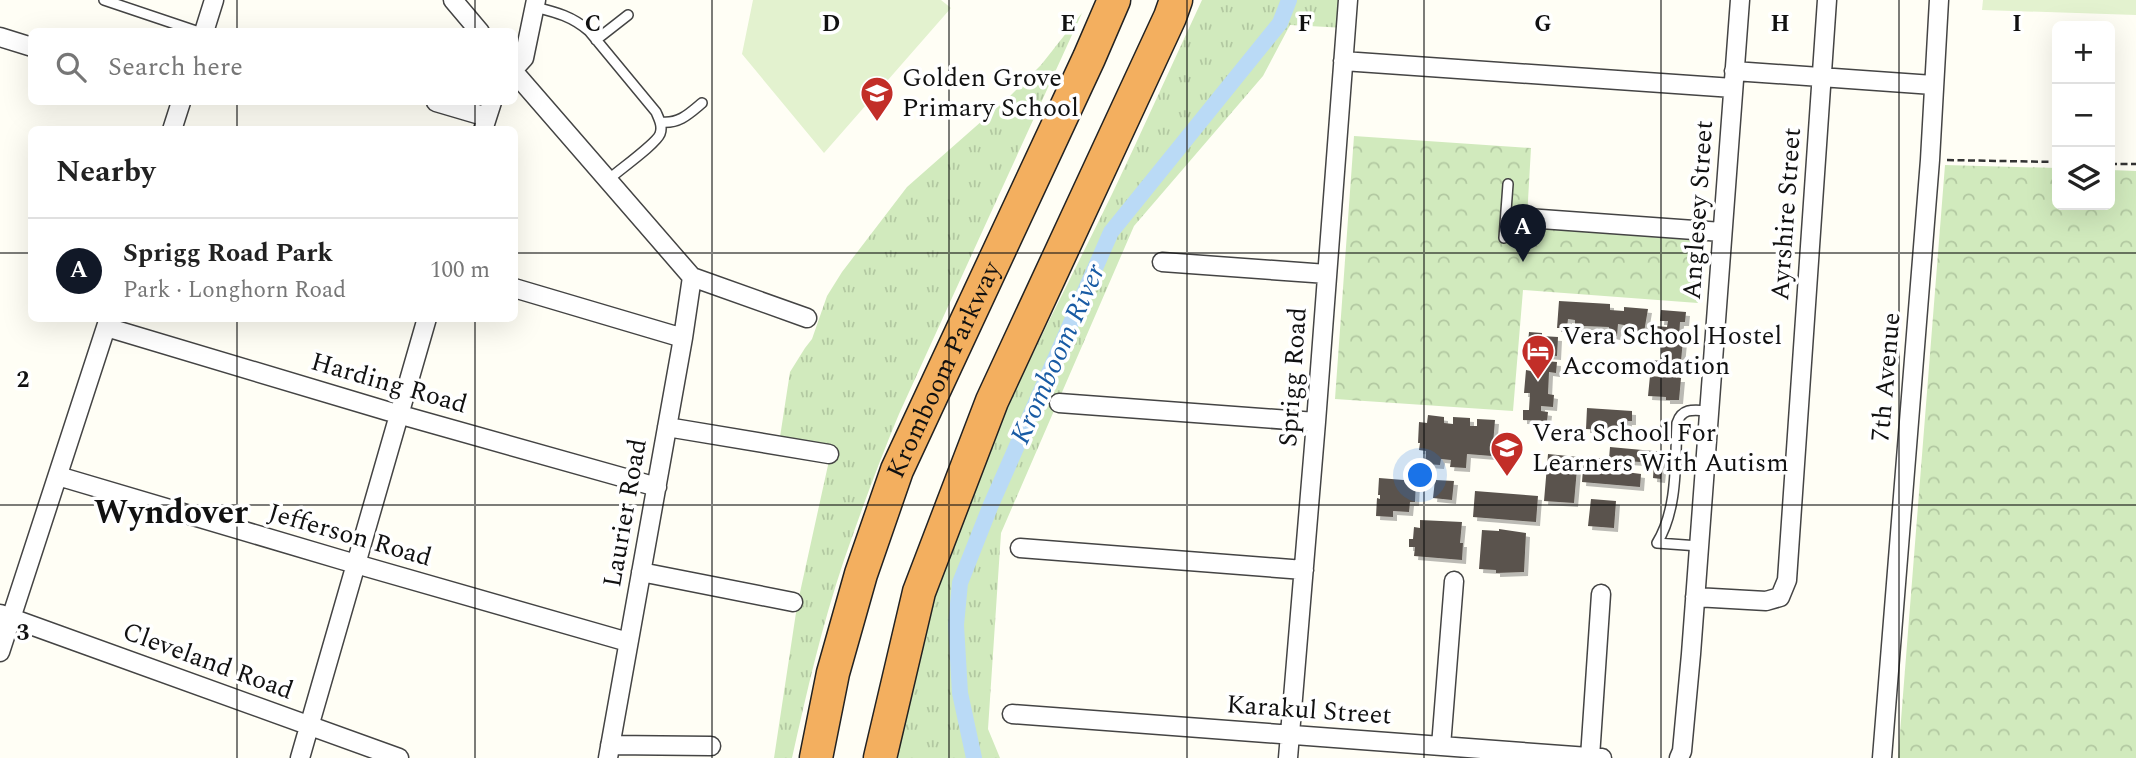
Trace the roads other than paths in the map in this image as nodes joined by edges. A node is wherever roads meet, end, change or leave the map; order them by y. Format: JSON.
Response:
{"nodes":[{"id":1,"x":104,"y":0,"type":"edge"},
{"id":2,"x":214,"y":0,"type":"edge"},
{"id":3,"x":453,"y":0,"type":"edge"},
{"id":4,"x":1114,"y":0,"type":"edge"},
{"id":5,"x":1348,"y":0,"type":"edge"},
{"id":6,"x":1740,"y":0,"type":"edge"},
{"id":7,"x":1827,"y":0,"type":"edge"},
{"id":8,"x":1940,"y":0,"type":"edge"},
{"id":9,"x":535,"y":4,"type":"edge"},
{"id":10,"x":1176,"y":6,"type":"edge"},
{"id":11,"x":628,"y":15,"type":"dead end"},
{"id":12,"x":190,"y":28,"type":"edge"},
{"id":13,"x":204,"y":28,"type":"edge"},
{"id":14,"x":477,"y":28,"type":"edge"},
{"id":15,"x":0,"y":37,"type":"edge"},
{"id":16,"x":596,"y":40,"type":"junction"},
{"id":17,"x":28,"y":46,"type":"edge"},
{"id":18,"x":1343,"y":61,"type":"junction"},
{"id":19,"x":518,"y":66,"type":"edge"},
{"id":20,"x":518,"y":76,"type":"edge"},
{"id":21,"x":1822,"y":76,"type":"junction"},
{"id":22,"x":1734,"y":79,"type":"junction"},
{"id":23,"x":1933,"y":85,"type":"junction"},
{"id":24,"x":702,"y":103,"type":"dead end"},
{"id":25,"x":180,"y":105,"type":"edge"},
{"id":26,"x":447,"y":105,"type":"edge"},
{"id":27,"x":488,"y":116,"type":"edge"},
{"id":28,"x":660,"y":122,"type":"junction"},
{"id":29,"x":173,"y":126,"type":"edge"},
{"id":30,"x":608,"y":180,"type":"junction"},
{"id":31,"x":1508,"y":184,"type":"dead end"},
{"id":32,"x":1506,"y":216,"type":"junction"},
{"id":33,"x":1527,"y":218,"type":"joint"},
{"id":34,"x":1722,"y":232,"type":"junction"},
{"id":35,"x":1504,"y":238,"type":"dead end"},
{"id":36,"x":1163,"y":262,"type":"dead end"},
{"id":37,"x":1327,"y":274,"type":"junction"},
{"id":38,"x":692,"y":277,"type":"junction"},
{"id":39,"x":518,"y":289,"type":"edge"},
{"id":40,"x":807,"y":318,"type":"dead end"},
{"id":41,"x":426,"y":322,"type":"edge"},
{"id":42,"x":108,"y":323,"type":"edge"},
{"id":43,"x":683,"y":338,"type":"junction"},
{"id":44,"x":1059,"y":403,"type":"dead end"},
{"id":45,"x":1709,"y":411,"type":"junction"},
{"id":46,"x":399,"y":414,"type":"junction"},
{"id":47,"x":1316,"y":422,"type":"junction"},
{"id":48,"x":667,"y":427,"type":"junction"},
{"id":49,"x":828,"y":454,"type":"dead end"},
{"id":50,"x":58,"y":476,"type":"junction"},
{"id":51,"x":657,"y":487,"type":"junction"},
{"id":52,"x":1699,"y":546,"type":"junction"},
{"id":53,"x":1020,"y":548,"type":"dead end"},
{"id":54,"x":356,"y":565,"type":"junction"},
{"id":55,"x":1304,"y":570,"type":"junction"},
{"id":56,"x":641,"y":572,"type":"junction"},
{"id":57,"x":1454,"y":581,"type":"dead end"},
{"id":58,"x":1601,"y":594,"type":"dead end"},
{"id":59,"x":1695,"y":597,"type":"junction"},
{"id":60,"x":793,"y":602,"type":"dead end"},
{"id":61,"x":6,"y":616,"type":"edge"},
{"id":62,"x":628,"y":642,"type":"junction"},
{"id":63,"x":0,"y":652,"type":"edge"},
{"id":64,"x":1012,"y":714,"type":"dead end"},
{"id":65,"x":310,"y":726,"type":"junction"},
{"id":66,"x":1290,"y":735,"type":"junction"},
{"id":67,"x":711,"y":746,"type":"dead end"},
{"id":68,"x":1441,"y":746,"type":"junction"},
{"id":69,"x":609,"y":751,"type":"edge"},
{"id":70,"x":1596,"y":757,"type":"edge"},
{"id":71,"x":300,"y":758,"type":"edge"},
{"id":72,"x":399,"y":758,"type":"edge"},
{"id":73,"x":816,"y":758,"type":"edge"},
{"id":74,"x":880,"y":758,"type":"edge"},
{"id":75,"x":1288,"y":758,"type":"edge"},
{"id":76,"x":1679,"y":758,"type":"edge"},
{"id":77,"x":1882,"y":758,"type":"edge"}],
"edges":[{"from":1,"to":12,"type":"lane"},
{"from":2,"to":13,"type":"street"},
{"from":3,"to":14,"type":"street"},
{"from":4,"to":73,"type":"highway","name":"Kromboom Parkway"},
{"from":5,"to":18,"type":"street","name":"Sprigg Road"},
{"from":6,"to":22,"type":"street","name":"Anglesey Street"},
{"from":7,"to":21,"type":"street","name":"Ayrshire Street"},
{"from":8,"to":23,"type":"street","name":"7th Avenue"},
{"from":9,"to":16,"type":"lane"},
{"from":9,"to":19,"type":"street"},
{"from":10,"to":74,"type":"highway"},
{"from":11,"to":16,"type":"lane"},
{"from":15,"to":17,"type":"street"},
{"from":16,"to":28,"type":"lane"},
{"from":18,"to":22,"type":"street"},
{"from":18,"to":37,"type":"street","name":"Sprigg Road"},
{"from":20,"to":30,"type":"street"},
{"from":21,"to":22,"type":"street"},
{"from":21,"to":23,"type":"street"},
{"from":21,"to":59,"type":"street","name":"Ayrshire Street"},
{"from":22,"to":34,"type":"street","name":"Anglesey Street"},
{"from":23,"to":77,"type":"street","name":"7th Avenue"},
{"from":24,"to":28,"type":"lane"},
{"from":25,"to":29,"type":"street"},
{"from":26,"to":27,"type":"street"},
{"from":28,"to":30,"type":"lane"},
{"from":30,"to":38,"type":"street"},
{"from":31,"to":32,"type":"lane"},
{"from":32,"to":33,"type":"lane"},
{"from":32,"to":35,"type":"lane"},
{"from":33,"to":34,"type":"street"},
{"from":34,"to":45,"type":"street","name":"Anglesey Street"},
{"from":36,"to":37,"type":"street"},
{"from":37,"to":47,"type":"street","name":"Sprigg Road"},
{"from":38,"to":40,"type":"street"},
{"from":38,"to":43,"type":"street","name":"Laurier Road"},
{"from":39,"to":43,"type":"street"},
{"from":41,"to":46,"type":"street"},
{"from":42,"to":46,"type":"street","name":"Harding Road"},
{"from":42,"to":50,"type":"street"},
{"from":43,"to":48,"type":"street","name":"Laurier Road"},
{"from":44,"to":47,"type":"street"},
{"from":45,"to":52,"type":"street","name":"Anglesey Street"},
{"from":45,"to":52,"type":"lane"},
{"from":46,"to":51,"type":"street","name":"Harding Road"},
{"from":46,"to":54,"type":"street"},
{"from":47,"to":55,"type":"street","name":"Sprigg Road"},
{"from":48,"to":49,"type":"street"},
{"from":48,"to":51,"type":"street","name":"Laurier Road"},
{"from":50,"to":54,"type":"street","name":"Jefferson Road"},
{"from":50,"to":61,"type":"street"},
{"from":51,"to":56,"type":"street","name":"Laurier Road"},
{"from":52,"to":59,"type":"street","name":"Anglesey Street"},
{"from":53,"to":55,"type":"street"},
{"from":54,"to":62,"type":"street","name":"Jefferson Road"},
{"from":54,"to":65,"type":"street"},
{"from":55,"to":66,"type":"street","name":"Sprigg Road"},
{"from":56,"to":60,"type":"street"},
{"from":56,"to":62,"type":"street","name":"Laurier Road"},
{"from":57,"to":68,"type":"street"},
{"from":58,"to":70,"type":"street"},
{"from":59,"to":76,"type":"street","name":"Anglesey Street"},
{"from":61,"to":63,"type":"street"},
{"from":61,"to":65,"type":"street","name":"Cleveland Road"},
{"from":62,"to":69,"type":"street","name":"Laurier Road"},
{"from":64,"to":66,"type":"street","name":"Karakul Street"},
{"from":65,"to":71,"type":"street"},
{"from":65,"to":72,"type":"street","name":"Cleveland Road"},
{"from":66,"to":68,"type":"street","name":"Karakul Street"},
{"from":66,"to":75,"type":"street","name":"Sprigg Road"},
{"from":67,"to":69,"type":"street"},
{"from":68,"to":70,"type":"street","name":"Karakul Street"}]}
